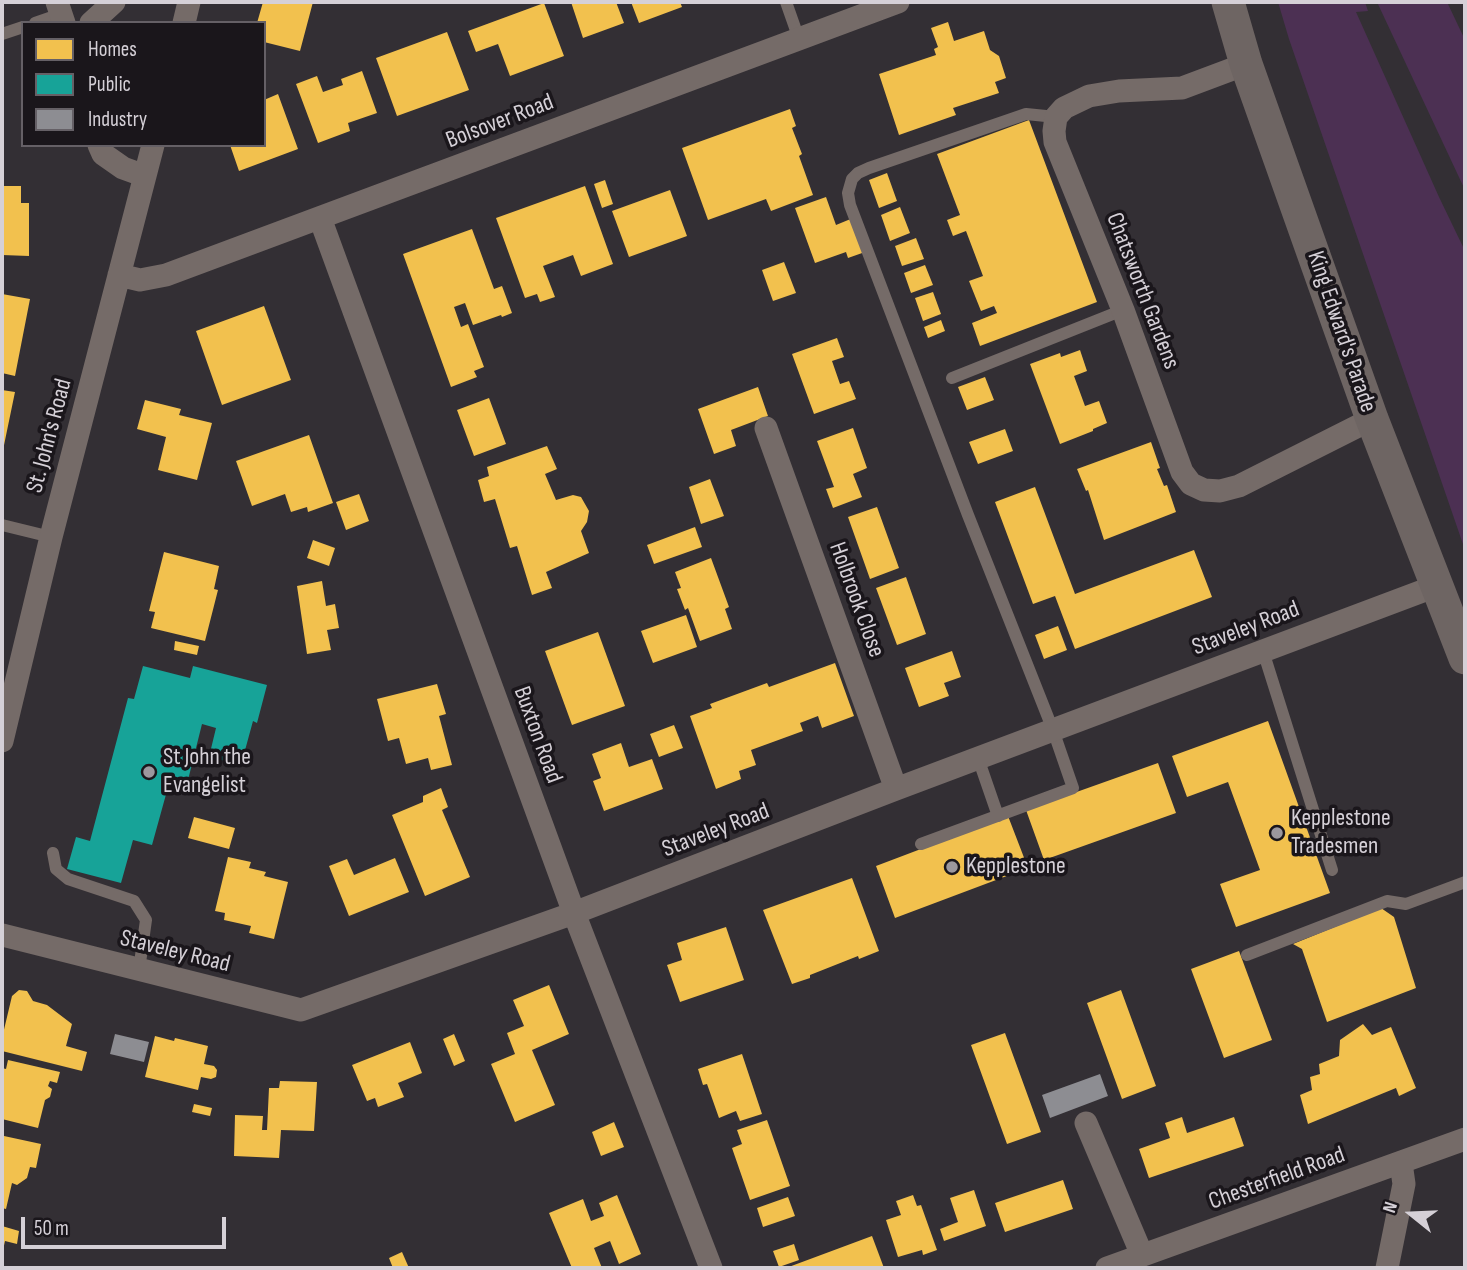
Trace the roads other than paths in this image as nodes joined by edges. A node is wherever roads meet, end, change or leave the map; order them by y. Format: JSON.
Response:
{"nodes":[{"id":1,"x":114,"y":2,"type":"edge"},
{"id":2,"x":189,"y":2,"type":"edge"},
{"id":3,"x":786,"y":2,"type":"edge"},
{"id":4,"x":898,"y":2,"type":"edge"},
{"id":5,"x":1228,"y":2,"type":"edge"},
{"id":6,"x":61,"y":13,"type":"edge"},
{"id":7,"x":40,"y":21,"type":"edge"},
{"id":8,"x":92,"y":21,"type":"edge"},
{"id":9,"x":184,"y":21,"type":"edge"},
{"id":10,"x":21,"y":28,"type":"edge"},
{"id":11,"x":2,"y":34,"type":"edge"},
{"id":12,"x":799,"y":38,"type":"junction"},
{"id":13,"x":1246,"y":64,"type":"junction"},
{"id":14,"x":1056,"y":117,"type":"junction"},
{"id":15,"x":100,"y":147,"type":"edge"},
{"id":16,"x":152,"y":147,"type":"edge"},
{"id":17,"x":145,"y":176,"type":"junction"},
{"id":18,"x":320,"y":218,"type":"junction"},
{"id":19,"x":119,"y":275,"type":"junction"},
{"id":20,"x":1123,"y":310,"type":"junction"},
{"id":21,"x":952,"y":378,"type":"dead end"},
{"id":22,"x":1371,"y":419,"type":"junction"},
{"id":23,"x":766,"y":428,"type":"dead end"},
{"id":24,"x":2,"y":525,"type":"edge"},
{"id":25,"x":51,"y":537,"type":"junction"},
{"id":26,"x":1436,"y":586,"type":"junction"},
{"id":27,"x":1263,"y":651,"type":"junction"},
{"id":28,"x":1465,"y":659,"type":"edge"},
{"id":29,"x":1053,"y":730,"type":"junction"},
{"id":30,"x":2,"y":741,"type":"edge"},
{"id":31,"x":978,"y":758,"type":"junction"},
{"id":32,"x":896,"y":789,"type":"junction"},
{"id":33,"x":998,"y":816,"type":"junction"},
{"id":34,"x":921,"y":844,"type":"dead end"},
{"id":35,"x":53,"y":853,"type":"dead end"},
{"id":36,"x":1332,"y":870,"type":"dead end"},
{"id":37,"x":1465,"y":882,"type":"edge"},
{"id":38,"x":574,"y":913,"type":"junction"},
{"id":39,"x":2,"y":936,"type":"edge"},
{"id":40,"x":1247,"y":955,"type":"dead end"},
{"id":41,"x":139,"y":970,"type":"junction"},
{"id":42,"x":1086,"y":1123,"type":"dead end"},
{"id":43,"x":1465,"y":1139,"type":"edge"},
{"id":44,"x":1401,"y":1163,"type":"junction"},
{"id":45,"x":1142,"y":1255,"type":"junction"},
{"id":46,"x":711,"y":1268,"type":"edge"},
{"id":47,"x":1107,"y":1268,"type":"edge"},
{"id":48,"x":1387,"y":1268,"type":"edge"}],
"edges":[{"from":1,"to":8,"type":"street"},
{"from":2,"to":9,"type":"street"},
{"from":3,"to":12,"type":"lane"},
{"from":4,"to":12,"type":"street","name":"Bolsover Road"},
{"from":5,"to":13,"type":"main road","name":"King Edward's Parade"},
{"from":6,"to":7,"type":"lane"},
{"from":10,"to":11,"type":"lane"},
{"from":12,"to":18,"type":"street","name":"Bolsover Road"},
{"from":13,"to":14,"type":"street"},
{"from":13,"to":22,"type":"main road","name":"King Edward's Parade"},
{"from":14,"to":20,"type":"street","name":"Chatsworth Gardens"},
{"from":14,"to":29,"type":"lane"},
{"from":15,"to":17,"type":"street"},
{"from":16,"to":17,"type":"street","name":"St. John's Road"},
{"from":17,"to":19,"type":"street","name":"St. John's Road"},
{"from":18,"to":19,"type":"street","name":"Bolsover Road"},
{"from":18,"to":38,"type":"street","name":"Buxton Road"},
{"from":19,"to":25,"type":"street","name":"St. John's Road"},
{"from":20,"to":21,"type":"lane"},
{"from":20,"to":22,"type":"street","name":"Chatsworth Gardens"},
{"from":22,"to":26,"type":"main road","name":"King Edward's Parade"},
{"from":23,"to":32,"type":"street","name":"Holbrook Close"},
{"from":24,"to":25,"type":"lane"},
{"from":25,"to":30,"type":"street","name":"St. John's Road"},
{"from":26,"to":27,"type":"street","name":"Staveley Road"},
{"from":26,"to":28,"type":"main road","name":"King Edward's Parade"},
{"from":27,"to":29,"type":"street","name":"Staveley Road"},
{"from":27,"to":36,"type":"lane"},
{"from":29,"to":31,"type":"street","name":"Staveley Road"},
{"from":29,"to":33,"type":"lane"},
{"from":31,"to":32,"type":"street","name":"Staveley Road"},
{"from":31,"to":33,"type":"lane"},
{"from":32,"to":38,"type":"street","name":"Staveley Road"},
{"from":33,"to":34,"type":"lane"},
{"from":35,"to":41,"type":"lane"},
{"from":37,"to":40,"type":"lane"},
{"from":38,"to":41,"type":"street","name":"Staveley Road"},
{"from":38,"to":46,"type":"street","name":"Buxton Road"},
{"from":39,"to":41,"type":"street","name":"Staveley Road"},
{"from":42,"to":45,"type":"street"},
{"from":43,"to":44,"type":"street","name":"Chesterfield Road"},
{"from":44,"to":45,"type":"street","name":"Chesterfield Road"},
{"from":44,"to":48,"type":"street"},
{"from":45,"to":47,"type":"street","name":"Chesterfield Road"}]}
